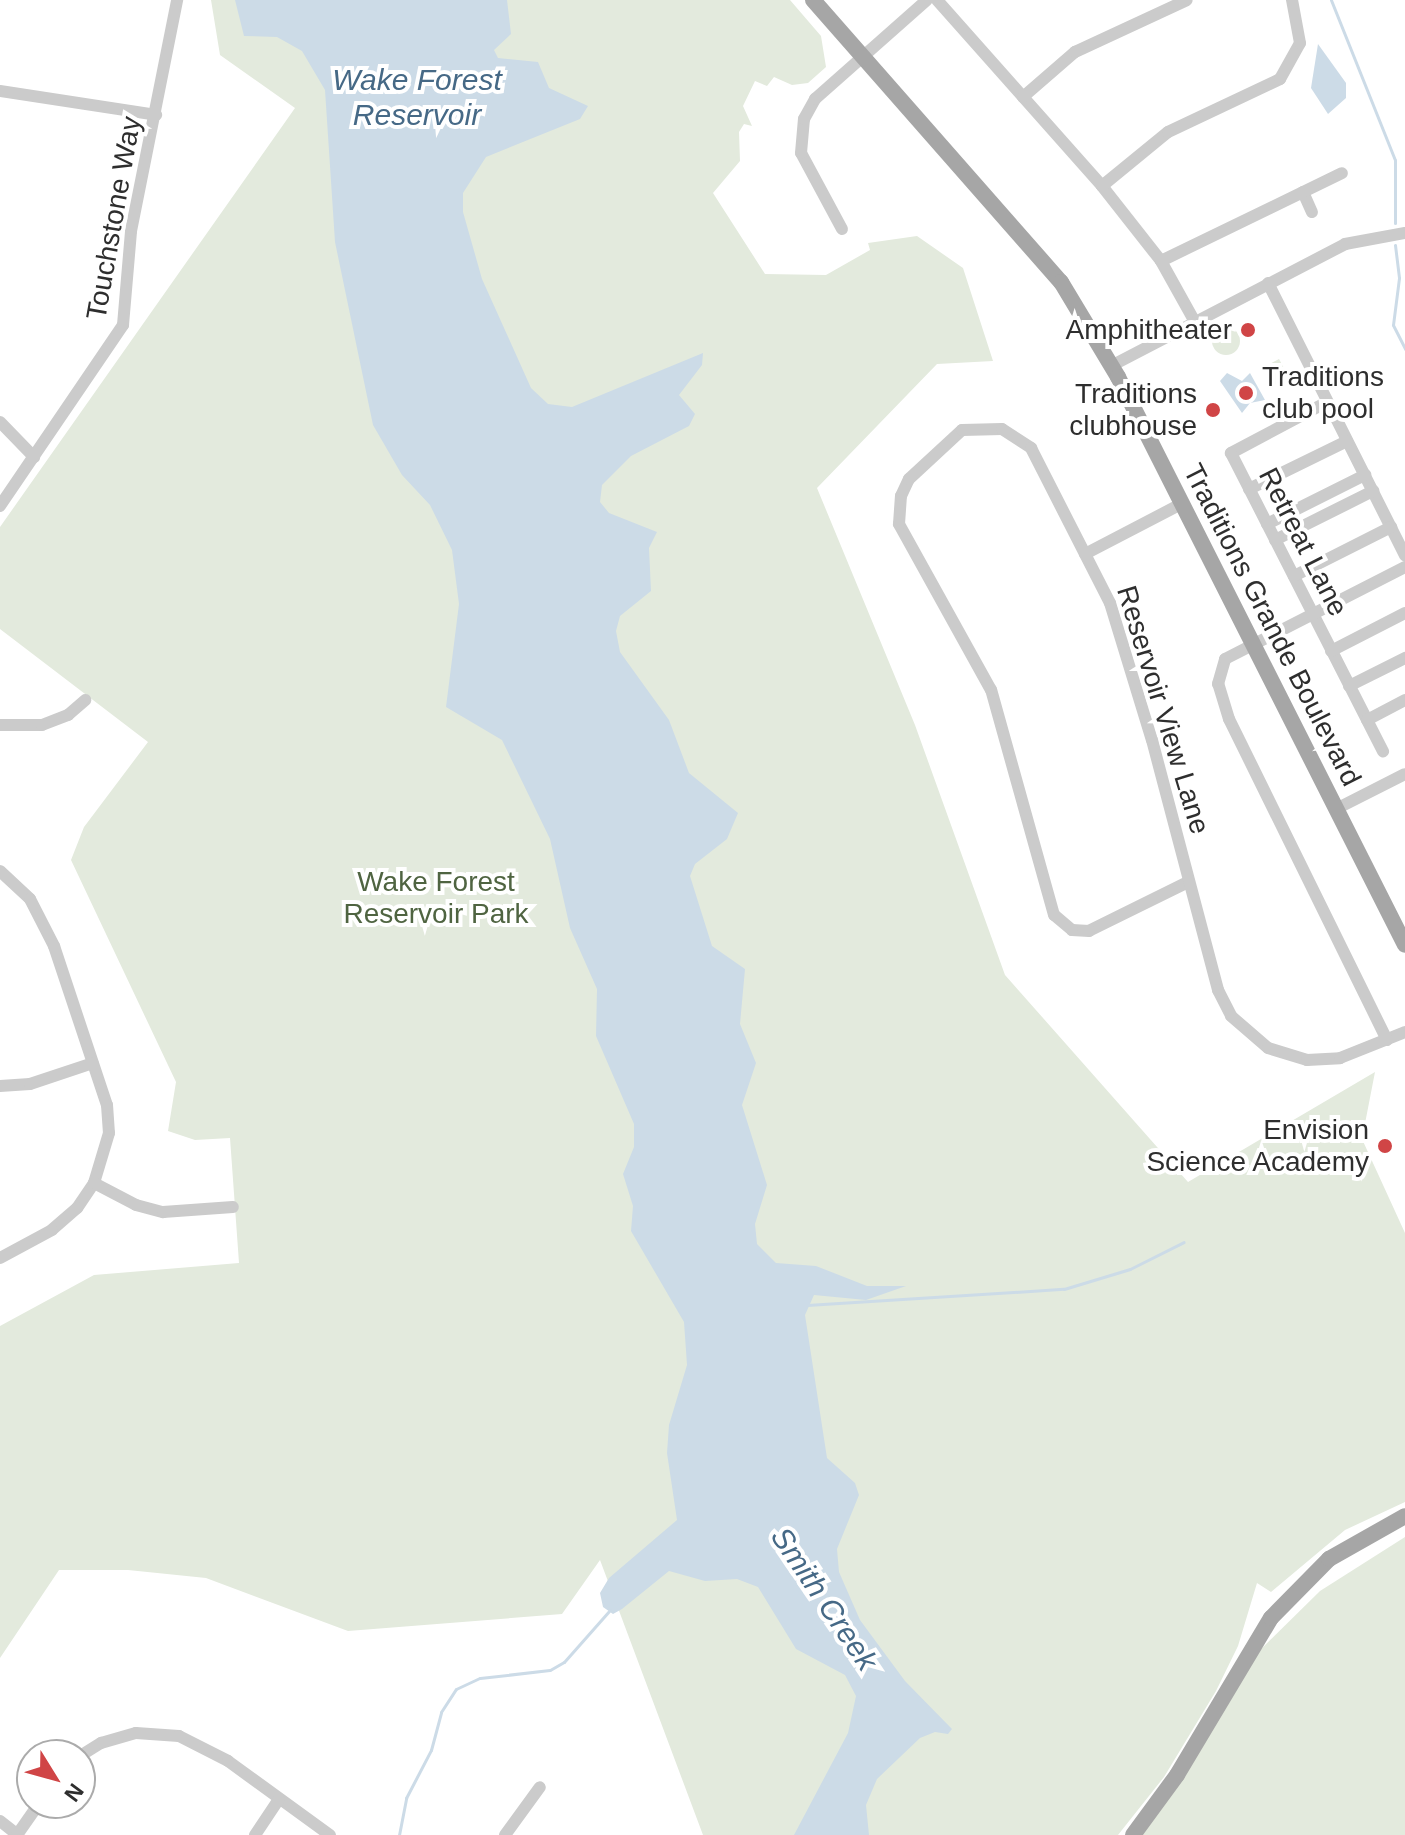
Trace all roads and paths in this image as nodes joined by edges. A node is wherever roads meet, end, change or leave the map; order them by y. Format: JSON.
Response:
{"nodes":[{"id":1,"x":177,"y":0,"type":"edge"},
{"id":2,"x":813,"y":0,"type":"edge"},
{"id":3,"x":927,"y":0,"type":"edge"},
{"id":4,"x":937,"y":0,"type":"edge"},
{"id":5,"x":1187,"y":0,"type":"edge"},
{"id":6,"x":1292,"y":0,"type":"edge"},
{"id":7,"x":863,"y":57,"type":"junction"},
{"id":8,"x":0,"y":91,"type":"edge"},
{"id":9,"x":1023,"y":97,"type":"junction"},
{"id":10,"x":156,"y":115,"type":"junction"},
{"id":11,"x":1342,"y":173,"type":"dead end"},
{"id":12,"x":1102,"y":186,"type":"junction"},
{"id":13,"x":1303,"y":192,"type":"junction"},
{"id":14,"x":1312,"y":212,"type":"dead end"},
{"id":15,"x":842,"y":229,"type":"dead end"},
{"id":16,"x":1405,"y":233,"type":"edge"},
{"id":17,"x":1161,"y":261,"type":"junction"},
{"id":18,"x":1268,"y":283,"type":"junction"},
{"id":19,"x":1195,"y":322,"type":"junction"},
{"id":20,"x":1111,"y":366,"type":"junction"},
{"id":21,"x":1327,"y":402,"type":"junction"},
{"id":22,"x":0,"y":422,"type":"edge"},
{"id":23,"x":1347,"y":441,"type":"junction"},
{"id":24,"x":34,"y":457,"type":"junction"},
{"id":25,"x":1365,"y":475,"type":"junction"},
{"id":26,"x":1249,"y":489,"type":"junction"},
{"id":27,"x":1373,"y":491,"type":"junction"},
{"id":28,"x":1181,"y":504,"type":"junction"},
{"id":29,"x":0,"y":506,"type":"edge"},
{"id":30,"x":1267,"y":524,"type":"junction"},
{"id":31,"x":1391,"y":527,"type":"junction"},
{"id":32,"x":1275,"y":540,"type":"junction"},
{"id":33,"x":1085,"y":554,"type":"junction"},
{"id":34,"x":1405,"y":555,"type":"edge"},
{"id":35,"x":1405,"y":567,"type":"edge"},
{"id":36,"x":1294,"y":576,"type":"junction"},
{"id":37,"x":1312,"y":612,"type":"junction"},
{"id":38,"x":1405,"y":613,"type":"edge"},
{"id":39,"x":1252,"y":643,"type":"junction"},
{"id":40,"x":1331,"y":651,"type":"junction"},
{"id":41,"x":1405,"y":658,"type":"edge"},
{"id":42,"x":1349,"y":686,"type":"junction"},
{"id":43,"x":85,"y":700,"type":"dead end"},
{"id":44,"x":1405,"y":700,"type":"edge"},
{"id":45,"x":1367,"y":720,"type":"junction"},
{"id":46,"x":0,"y":725,"type":"edge"},
{"id":47,"x":1383,"y":751,"type":"dead end"},
{"id":48,"x":1405,"y":774,"type":"edge"},
{"id":49,"x":1336,"y":809,"type":"junction"},
{"id":50,"x":0,"y":871,"type":"edge"},
{"id":51,"x":1188,"y":882,"type":"junction"},
{"id":52,"x":1405,"y":945,"type":"edge"},
{"id":53,"x":1405,"y":1032,"type":"edge"},
{"id":54,"x":1387,"y":1040,"type":"junction"},
{"id":55,"x":93,"y":1063,"type":"junction"},
{"id":56,"x":0,"y":1086,"type":"edge"},
{"id":57,"x":94,"y":1183,"type":"junction"},
{"id":58,"x":233,"y":1207,"type":"dead end"},
{"id":59,"x":0,"y":1258,"type":"edge"},
{"id":60,"x":1405,"y":1516,"type":"edge"},
{"id":61,"x":96,"y":1746,"type":"edge"},
{"id":62,"x":540,"y":1787,"type":"dead end"},
{"id":63,"x":279,"y":1799,"type":"junction"},
{"id":64,"x":0,"y":1821,"type":"edge"},
{"id":65,"x":17,"y":1835,"type":"edge"},
{"id":66,"x":255,"y":1835,"type":"edge"},
{"id":67,"x":330,"y":1835,"type":"edge"},
{"id":68,"x":505,"y":1835,"type":"edge"},
{"id":69,"x":1133,"y":1835,"type":"edge"}],
"edges":[{"from":1,"to":10,"type":"street","name":"Touchstone Way"},
{"from":2,"to":7,"type":"main road","name":"Traditions Grande Boulevard"},
{"from":3,"to":7,"type":"street"},
{"from":4,"to":9,"type":"street"},
{"from":5,"to":9,"type":"street"},
{"from":6,"to":12,"type":"street"},
{"from":7,"to":15,"type":"street"},
{"from":7,"to":20,"type":"main road","name":"Traditions Grande Boulevard"},
{"from":8,"to":10,"type":"street"},
{"from":9,"to":12,"type":"street"},
{"from":10,"to":24,"type":"street","name":"Touchstone Way"},
{"from":11,"to":13,"type":"street"},
{"from":12,"to":17,"type":"street"},
{"from":13,"to":14,"type":"street"},
{"from":13,"to":17,"type":"street"},
{"from":16,"to":18,"type":"street"},
{"from":17,"to":19,"type":"street"},
{"from":18,"to":19,"type":"street"},
{"from":18,"to":21,"type":"street"},
{"from":19,"to":20,"type":"street"},
{"from":20,"to":28,"type":"main road","name":"Traditions Grande Boulevard"},
{"from":21,"to":23,"type":"street"},
{"from":21,"to":26,"type":"street","name":"Retreat Lane"},
{"from":22,"to":24,"type":"street"},
{"from":23,"to":25,"type":"street"},
{"from":23,"to":26,"type":"street"},
{"from":24,"to":29,"type":"street","name":"Touchstone Way"},
{"from":25,"to":27,"type":"street"},
{"from":25,"to":30,"type":"street"},
{"from":26,"to":30,"type":"street","name":"Retreat Lane"},
{"from":27,"to":31,"type":"street"},
{"from":27,"to":32,"type":"street"},
{"from":28,"to":33,"type":"street"},
{"from":28,"to":39,"type":"main road","name":"Traditions Grande Boulevard"},
{"from":30,"to":32,"type":"street","name":"Retreat Lane"},
{"from":31,"to":34,"type":"street"},
{"from":31,"to":36,"type":"street"},
{"from":32,"to":36,"type":"street","name":"Retreat Lane"},
{"from":33,"to":51,"type":"street","name":"Reservoir View Lane"},
{"from":33,"to":51,"type":"street","name":"Reservoir View Lane"},
{"from":35,"to":37,"type":"street"},
{"from":36,"to":37,"type":"street","name":"Retreat Lane"},
{"from":37,"to":39,"type":"street"},
{"from":37,"to":40,"type":"street","name":"Retreat Lane"},
{"from":38,"to":40,"type":"street"},
{"from":39,"to":49,"type":"main road","name":"Traditions Grande Boulevard"},
{"from":39,"to":54,"type":"street"},
{"from":40,"to":42,"type":"street","name":"Retreat Lane"},
{"from":41,"to":42,"type":"street"},
{"from":42,"to":45,"type":"street","name":"Retreat Lane"},
{"from":43,"to":46,"type":"street"},
{"from":44,"to":45,"type":"street"},
{"from":45,"to":47,"type":"street","name":"Retreat Lane"},
{"from":48,"to":49,"type":"street"},
{"from":49,"to":52,"type":"main road","name":"Traditions Grande Boulevard"},
{"from":50,"to":55,"type":"street"},
{"from":51,"to":54,"type":"street","name":"Reservoir View Lane"},
{"from":53,"to":54,"type":"street","name":"Reservoir View Lane"},
{"from":55,"to":56,"type":"street"},
{"from":55,"to":57,"type":"street"},
{"from":57,"to":58,"type":"street"},
{"from":57,"to":59,"type":"street"},
{"from":60,"to":69,"type":"main road"},
{"from":61,"to":63,"type":"street"},
{"from":62,"to":68,"type":"street"},
{"from":63,"to":66,"type":"street"},
{"from":63,"to":67,"type":"street"},
{"from":64,"to":65,"type":"street"}]}
